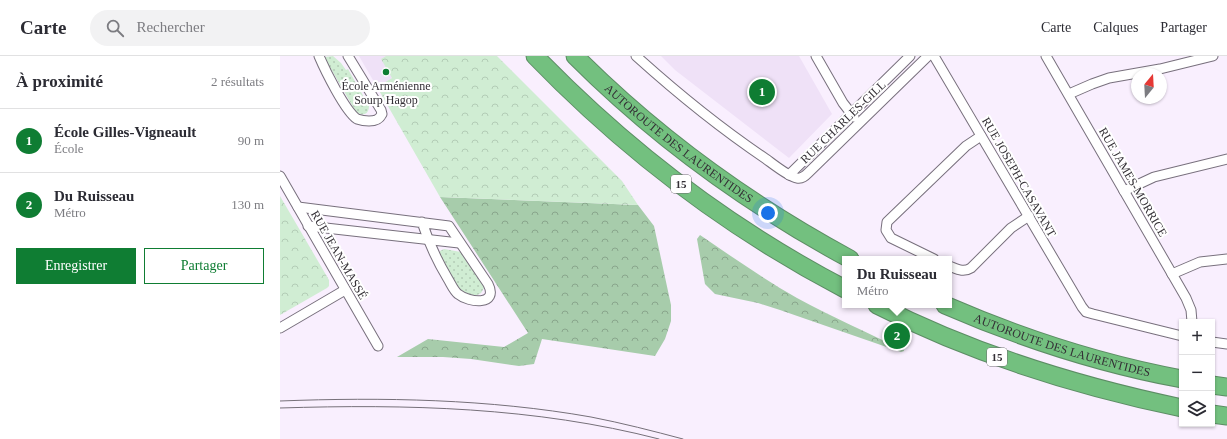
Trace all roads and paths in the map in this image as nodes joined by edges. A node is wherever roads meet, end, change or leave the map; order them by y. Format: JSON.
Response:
{"nodes":[{"id":1,"x":319,"y":56,"type":"edge"},
{"id":2,"x":348,"y":56,"type":"edge"},
{"id":3,"x":535,"y":56,"type":"edge"},
{"id":4,"x":575,"y":56,"type":"edge"},
{"id":5,"x":636,"y":56,"type":"edge"},
{"id":6,"x":816,"y":56,"type":"edge"},
{"id":7,"x":910,"y":56,"type":"edge"},
{"id":8,"x":928,"y":56,"type":"edge"},
{"id":9,"x":934,"y":56,"type":"edge"},
{"id":10,"x":1046,"y":56,"type":"edge"},
{"id":11,"x":1213,"y":56,"type":"edge"},
{"id":12,"x":1069,"y":94,"type":"junction"},
{"id":13,"x":851,"y":114,"type":"junction"},
{"id":14,"x":859,"y":123,"type":"junction"},
{"id":15,"x":981,"y":136,"type":"junction"},
{"id":16,"x":1227,"y":159,"type":"edge"},
{"id":17,"x":789,"y":175,"type":"junction"},
{"id":18,"x":280,"y":176,"type":"edge"},
{"id":19,"x":1124,"y":191,"type":"junction"},
{"id":20,"x":298,"y":207,"type":"junction"},
{"id":21,"x":1029,"y":216,"type":"junction"},
{"id":22,"x":422,"y":222,"type":"junction"},
{"id":23,"x":308,"y":226,"type":"junction"},
{"id":24,"x":427,"y":239,"type":"junction"},
{"id":25,"x":459,"y":243,"type":"junction"},
{"id":26,"x":845,"y":256,"type":"edge"},
{"id":27,"x":928,"y":256,"type":"edge"},
{"id":28,"x":1227,"y":259,"type":"edge"},
{"id":29,"x":952,"y":267,"type":"edge"},
{"id":30,"x":1172,"y":274,"type":"junction"},
{"id":31,"x":842,"y":287,"type":"edge"},
{"id":32,"x":345,"y":290,"type":"junction"},
{"id":33,"x":884,"y":308,"type":"edge"},
{"id":34,"x":952,"y":308,"type":"edge"},
{"id":35,"x":1192,"y":319,"type":"edge"},
{"id":36,"x":280,"y":328,"type":"edge"},
{"id":37,"x":1179,"y":335,"type":"edge"},
{"id":38,"x":1215,"y":342,"type":"edge"},
{"id":39,"x":1227,"y":344,"type":"edge"},
{"id":40,"x":378,"y":346,"type":"dead end"},
{"id":41,"x":1179,"y":378,"type":"edge"},
{"id":42,"x":1215,"y":385,"type":"edge"},
{"id":43,"x":1227,"y":387,"type":"edge"},
{"id":44,"x":1179,"y":407,"type":"edge"},
{"id":45,"x":1215,"y":414,"type":"edge"},
{"id":46,"x":1227,"y":416,"type":"edge"}],
"edges":[{"from":1,"to":2,"type":"street"},
{"from":3,"to":31,"type":"highway","number":"15"},
{"from":4,"to":26,"type":"highway","name":"AUTOROUTE DES LAURENTIDES","number":"15"},
{"from":5,"to":17,"type":"street"},
{"from":6,"to":13,"type":"street"},
{"from":7,"to":13,"type":"street","name":"RUE CHARLES-GILL"},
{"from":8,"to":14,"type":"street","name":"RUE CHARLES-GILL"},
{"from":9,"to":15,"type":"street","name":"RUE JOSEPH-CASAVANT"},
{"from":10,"to":12,"type":"street","name":"RUE JAMES-MORRICE"},
{"from":11,"to":12,"type":"street"},
{"from":12,"to":19,"type":"street","name":"RUE JAMES-MORRICE"},
{"from":13,"to":14,"type":"street"},
{"from":13,"to":17,"type":"street","name":"RUE CHARLES-GILL"},
{"from":14,"to":17,"type":"street","name":"RUE CHARLES-GILL"},
{"from":15,"to":21,"type":"street","name":"RUE JOSEPH-CASAVANT"},
{"from":15,"to":27,"type":"street"},
{"from":16,"to":19,"type":"street"},
{"from":18,"to":20,"type":"street","name":"RUE JEAN-MASSÉ"},
{"from":19,"to":30,"type":"street","name":"RUE JAMES-MORRICE"},
{"from":20,"to":22,"type":"street"},
{"from":20,"to":23,"type":"street","name":"RUE JEAN-MASSÉ"},
{"from":21,"to":29,"type":"street"},
{"from":21,"to":37,"type":"street","name":"RUE JOSEPH-CASAVANT"},
{"from":22,"to":24,"type":"street"},
{"from":22,"to":25,"type":"street"},
{"from":23,"to":24,"type":"street"},
{"from":23,"to":32,"type":"street","name":"RUE JEAN-MASSÉ"},
{"from":24,"to":25,"type":"street"},
{"from":24,"to":25,"type":"street"},
{"from":28,"to":30,"type":"street"},
{"from":30,"to":35,"type":"street","name":"RUE JAMES-MORRICE"},
{"from":32,"to":36,"type":"street"},
{"from":32,"to":40,"type":"street","name":"RUE JEAN-MASSÉ"},
{"from":33,"to":44,"type":"highway","number":"15"},
{"from":34,"to":41,"type":"highway","name":"AUTOROUTE DES LAURENTIDES","number":"15"},
{"from":38,"to":39,"type":"street"},
{"from":42,"to":43,"type":"highway"},
{"from":45,"to":46,"type":"highway"}]}
